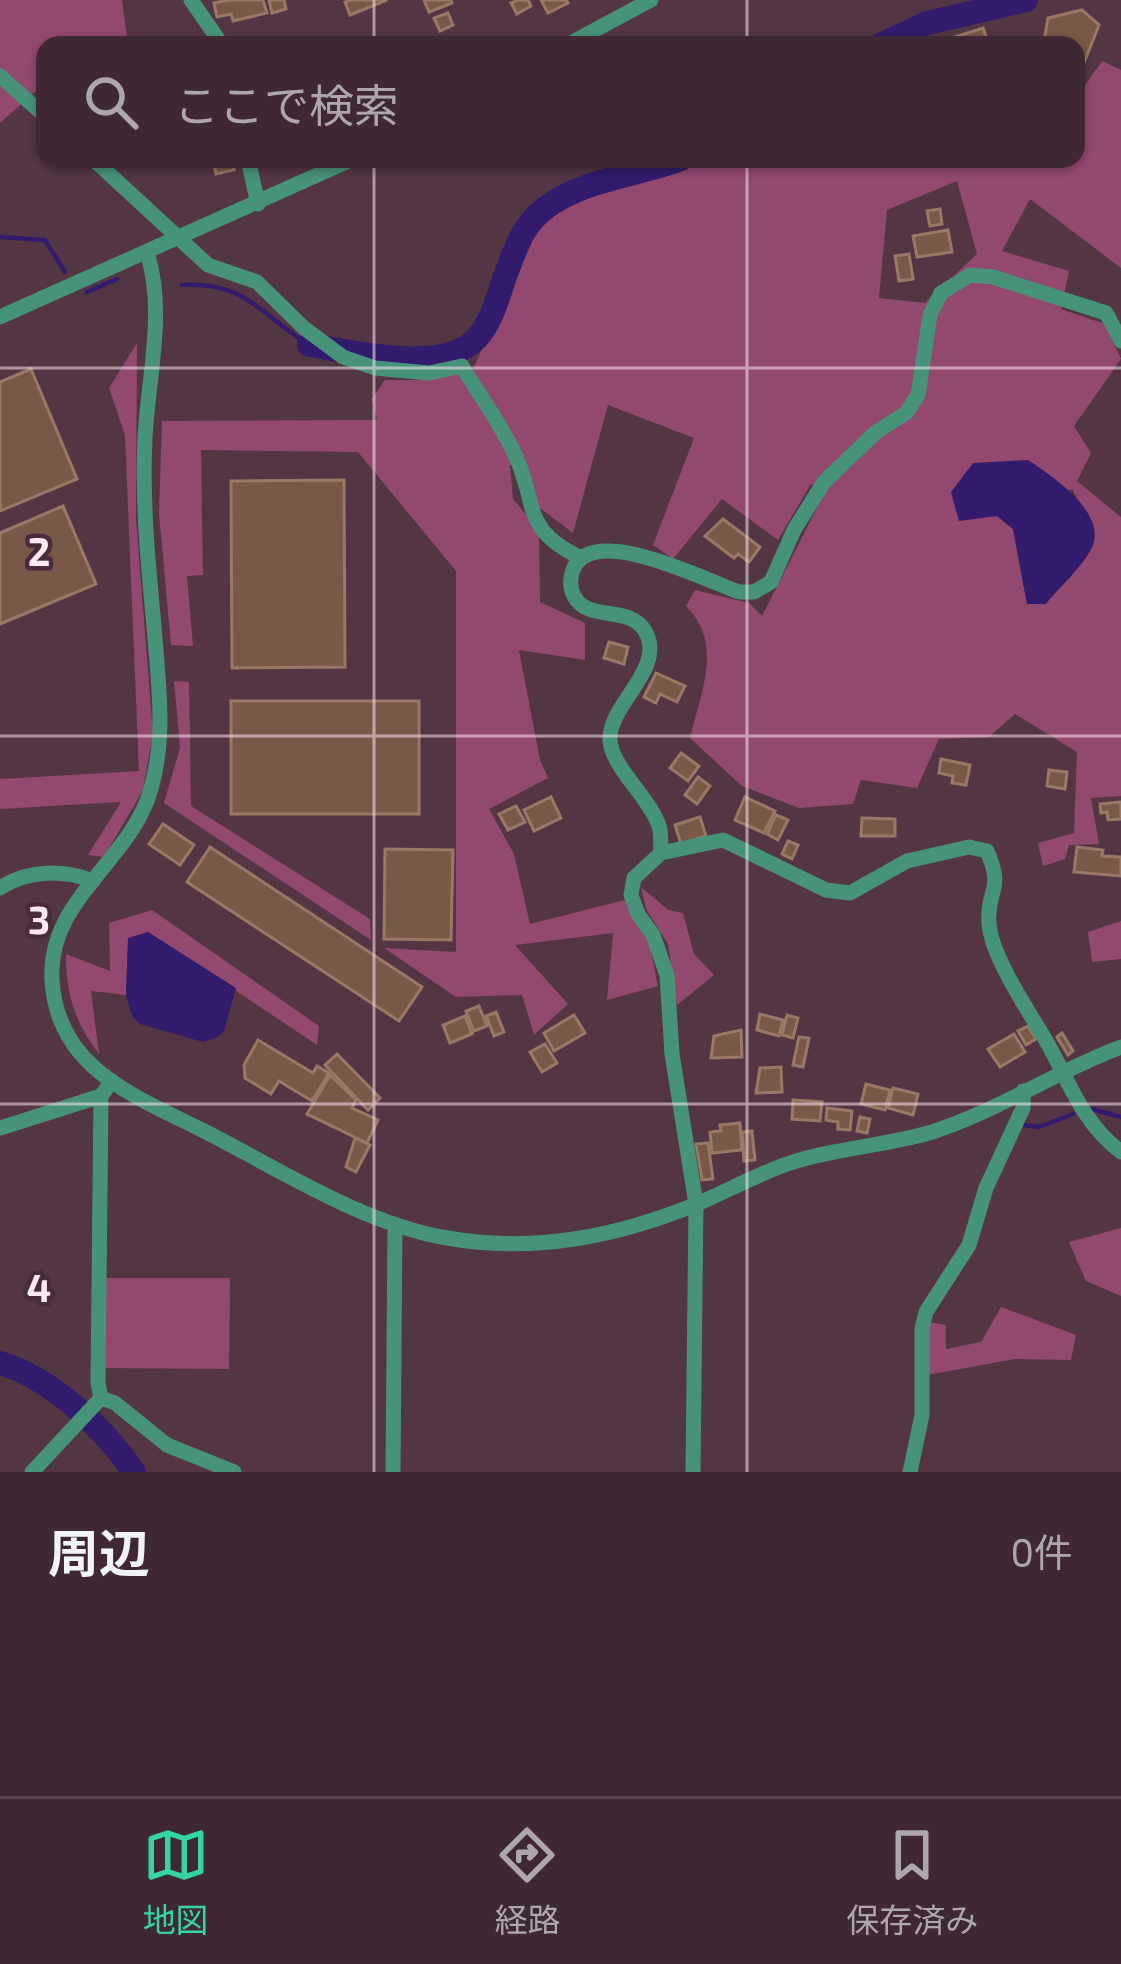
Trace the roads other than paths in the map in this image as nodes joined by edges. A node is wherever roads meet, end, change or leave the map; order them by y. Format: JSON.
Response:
{"nodes":[{"id":1,"x":191,"y":0,"type":"edge"},
{"id":2,"x":651,"y":0,"type":"edge"},
{"id":3,"x":217,"y":36,"type":"edge"},
{"id":4,"x":584,"y":36,"type":"edge"},
{"id":5,"x":0,"y":76,"type":"edge"},
{"id":6,"x":36,"y":108,"type":"edge"},
{"id":7,"x":103,"y":168,"type":"edge"},
{"id":8,"x":250,"y":168,"type":"edge"},
{"id":9,"x":334,"y":168,"type":"edge"},
{"id":10,"x":258,"y":204,"type":"junction"},
{"id":11,"x":182,"y":238,"type":"junction"},
{"id":12,"x":147,"y":253,"type":"junction"},
{"id":13,"x":0,"y":317,"type":"edge"},
{"id":14,"x":1121,"y":341,"type":"edge"},
{"id":15,"x":579,"y":557,"type":"junction"},
{"id":16,"x":661,"y":854,"type":"junction"},
{"id":17,"x":93,"y":881,"type":"junction"},
{"id":18,"x":0,"y":888,"type":"edge"},
{"id":19,"x":1121,"y":1047,"type":"edge"},
{"id":20,"x":1060,"y":1074,"type":"junction"},
{"id":21,"x":107,"y":1088,"type":"junction"},
{"id":22,"x":1023,"y":1091,"type":"junction"},
{"id":23,"x":0,"y":1129,"type":"edge"},
{"id":24,"x":1121,"y":1152,"type":"edge"},
{"id":25,"x":696,"y":1204,"type":"junction"},
{"id":26,"x":395,"y":1225,"type":"junction"},
{"id":27,"x":99,"y":1401,"type":"junction"},
{"id":28,"x":32,"y":1472,"type":"edge"},
{"id":29,"x":234,"y":1472,"type":"edge"},
{"id":30,"x":393,"y":1472,"type":"edge"},
{"id":31,"x":693,"y":1472,"type":"edge"},
{"id":32,"x":910,"y":1472,"type":"edge"}],
"edges":[{"from":1,"to":3,"type":"street"},
{"from":2,"to":4,"type":"street"},
{"from":5,"to":6,"type":"street"},
{"from":7,"to":11,"type":"street"},
{"from":8,"to":10,"type":"street"},
{"from":9,"to":10,"type":"street"},
{"from":10,"to":11,"type":"street"},
{"from":11,"to":12,"type":"street"},
{"from":11,"to":15,"type":"street"},
{"from":12,"to":13,"type":"street"},
{"from":12,"to":17,"type":"street"},
{"from":14,"to":15,"type":"street"},
{"from":15,"to":16,"type":"street"},
{"from":16,"to":20,"type":"street"},
{"from":16,"to":25,"type":"street"},
{"from":17,"to":18,"type":"street"},
{"from":17,"to":21,"type":"street"},
{"from":19,"to":20,"type":"street"},
{"from":20,"to":22,"type":"street"},
{"from":20,"to":24,"type":"street"},
{"from":21,"to":23,"type":"street"},
{"from":21,"to":26,"type":"street"},
{"from":21,"to":27,"type":"street"},
{"from":22,"to":25,"type":"street"},
{"from":22,"to":32,"type":"street"},
{"from":25,"to":26,"type":"street"},
{"from":25,"to":31,"type":"street"},
{"from":26,"to":30,"type":"street"},
{"from":27,"to":28,"type":"street"},
{"from":27,"to":29,"type":"street"}]}
